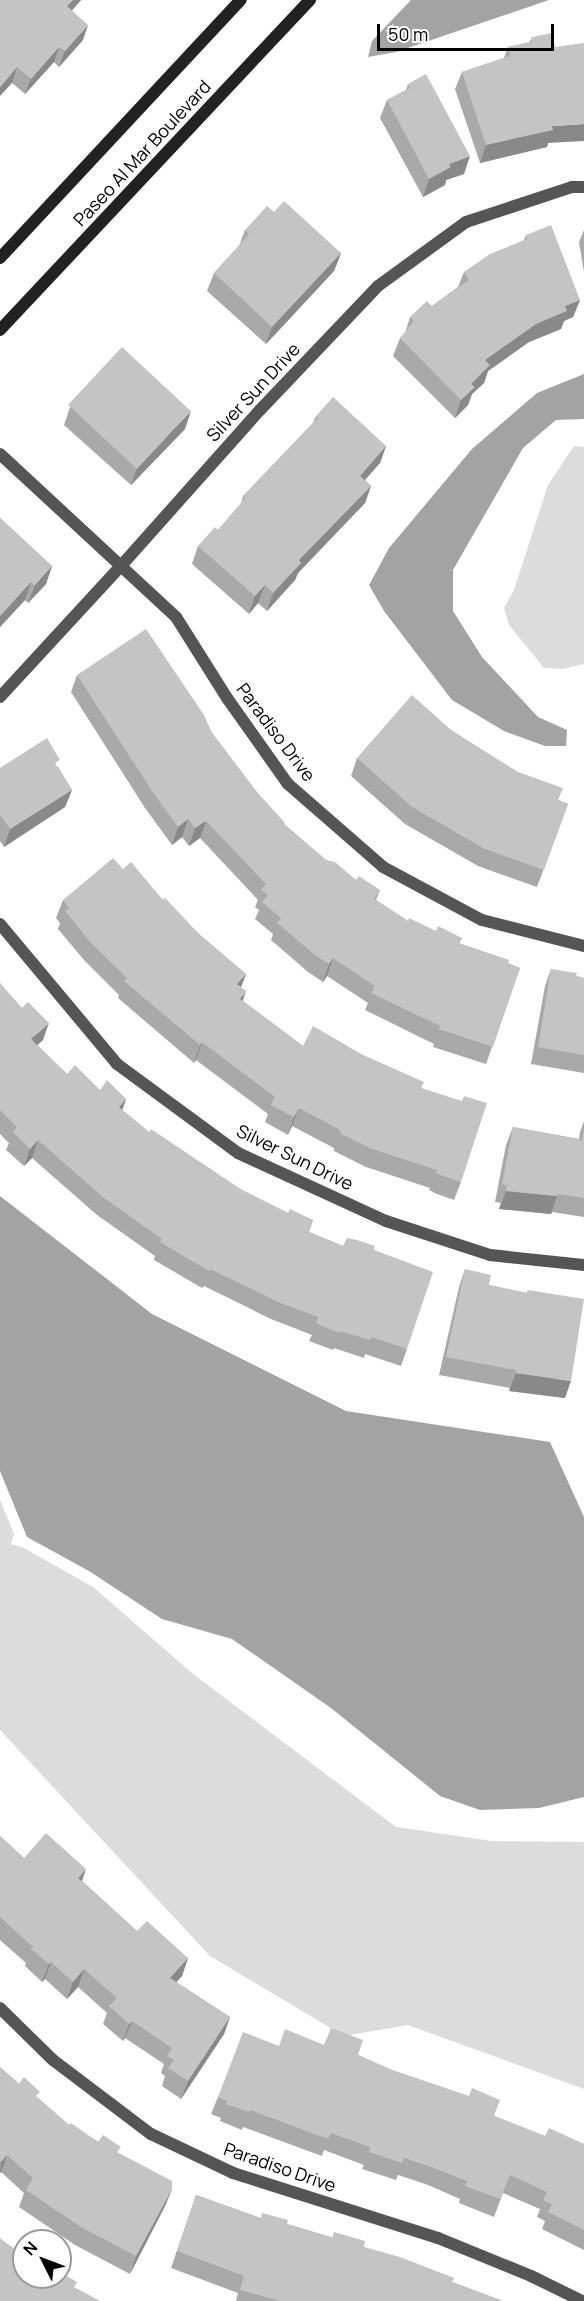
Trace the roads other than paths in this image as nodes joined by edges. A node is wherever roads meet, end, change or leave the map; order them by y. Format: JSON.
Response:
{"nodes":[{"id":1,"x":241,"y":0,"type":"edge"},
{"id":2,"x":310,"y":0,"type":"edge"},
{"id":3,"x":584,"y":187,"type":"edge"},
{"id":4,"x":0,"y":258,"type":"edge"},
{"id":5,"x":0,"y":330,"type":"edge"},
{"id":6,"x":0,"y":454,"type":"edge"},
{"id":7,"x":120,"y":567,"type":"junction"},
{"id":8,"x":0,"y":696,"type":"edge"},
{"id":9,"x":0,"y":924,"type":"edge"},
{"id":10,"x":584,"y":946,"type":"edge"},
{"id":11,"x":584,"y":1265,"type":"edge"},
{"id":12,"x":0,"y":2008,"type":"edge"},
{"id":13,"x":582,"y":2301,"type":"edge"}],
"edges":[{"from":1,"to":4,"type":"main road","name":"Paseo Al Mar Boulevard"},
{"from":2,"to":5,"type":"main road","name":"Paseo Al Mar Boulevard"},
{"from":3,"to":7,"type":"street","name":"Silver Sun Drive"},
{"from":6,"to":7,"type":"street","name":"Paradiso Drive"},
{"from":7,"to":8,"type":"street","name":"Silver Sun Drive"},
{"from":7,"to":10,"type":"street","name":"Paradiso Drive"},
{"from":9,"to":11,"type":"street","name":"Silver Sun Drive"},
{"from":12,"to":13,"type":"street","name":"Paradiso Drive"}]}
